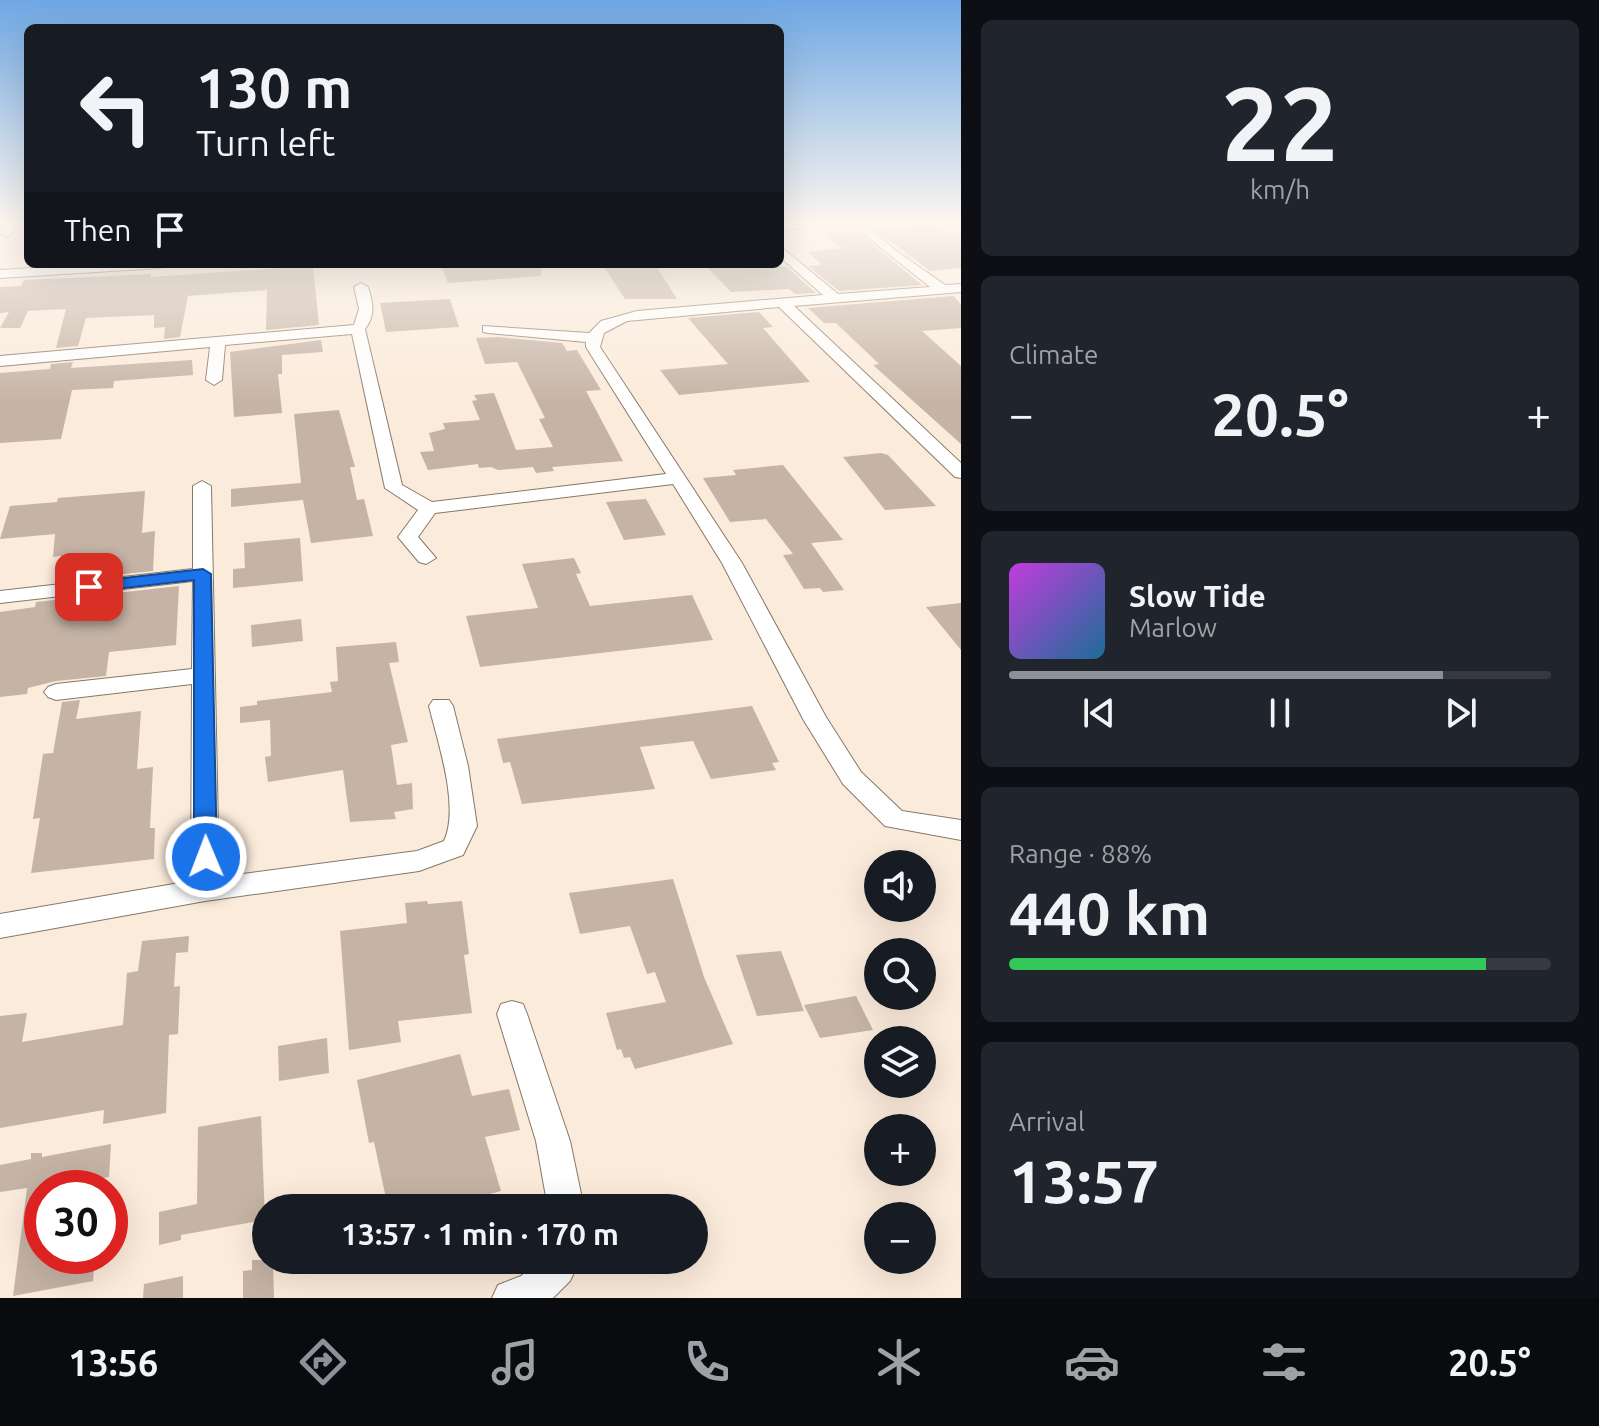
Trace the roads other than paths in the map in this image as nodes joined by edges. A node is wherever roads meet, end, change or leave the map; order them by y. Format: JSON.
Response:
{"nodes":[{"id":1,"x":818,"y":284,"type":"edge"},
{"id":2,"x":935,"y":284,"type":"edge"},
{"id":3,"x":361,"y":287,"type":"dead end"},
{"id":4,"x":961,"y":288,"type":"edge"},
{"id":5,"x":942,"y":289,"type":"junction"},
{"id":6,"x":833,"y":297,"type":"junction"},
{"id":7,"x":782,"y":302,"type":"junction"},
{"id":8,"x":157,"y":329,"type":"dead end"},
{"id":9,"x":358,"y":329,"type":"junction"},
{"id":10,"x":488,"y":329,"type":"dead end"},
{"id":11,"x":592,"y":338,"type":"junction"},
{"id":12,"x":218,"y":341,"type":"junction"},
{"id":13,"x":155,"y":346,"type":"junction"},
{"id":14,"x":0,"y":361,"type":"edge"},
{"id":15,"x":214,"y":380,"type":"dead end"},
{"id":16,"x":961,"y":473,"type":"edge"},
{"id":17,"x":678,"y":478,"type":"junction"},
{"id":18,"x":202,"y":486,"type":"dead end"},
{"id":19,"x":429,"y":508,"type":"junction"},
{"id":20,"x":426,"y":558,"type":"dead end"},
{"id":21,"x":203,"y":574,"type":"junction"},
{"id":22,"x":0,"y":597,"type":"edge"},
{"id":23,"x":203,"y":675,"type":"junction"},
{"id":24,"x":56,"y":692,"type":"dead end"},
{"id":25,"x":441,"y":706,"type":"dead end"},
{"id":26,"x":961,"y":830,"type":"edge"},
{"id":27,"x":205,"y":890,"type":"junction"},
{"id":28,"x":0,"y":926,"type":"edge"},
{"id":29,"x":512,"y":1014,"type":"dead end"},
{"id":30,"x":563,"y":1194,"type":"edge"},
{"id":31,"x":553,"y":1274,"type":"edge"},
{"id":32,"x":511,"y":1298,"type":"edge"}],
"edges":[{"from":1,"to":6,"type":"street"},
{"from":2,"to":5,"type":"street"},
{"from":3,"to":9,"type":"street"},
{"from":4,"to":5,"type":"street"},
{"from":5,"to":6,"type":"street"},
{"from":6,"to":7,"type":"street"},
{"from":7,"to":11,"type":"street"},
{"from":7,"to":16,"type":"street"},
{"from":8,"to":13,"type":"street"},
{"from":9,"to":12,"type":"street"},
{"from":9,"to":19,"type":"street"},
{"from":10,"to":11,"type":"street"},
{"from":11,"to":17,"type":"street"},
{"from":12,"to":13,"type":"street"},
{"from":12,"to":15,"type":"street"},
{"from":13,"to":14,"type":"street"},
{"from":17,"to":19,"type":"street"},
{"from":17,"to":26,"type":"street"},
{"from":18,"to":21,"type":"street"},
{"from":19,"to":20,"type":"street"},
{"from":21,"to":22,"type":"street"},
{"from":21,"to":23,"type":"street"},
{"from":23,"to":24,"type":"street"},
{"from":23,"to":27,"type":"street"},
{"from":25,"to":27,"type":"street"},
{"from":27,"to":28,"type":"street"},
{"from":29,"to":30,"type":"street"},
{"from":31,"to":32,"type":"street"}]}
